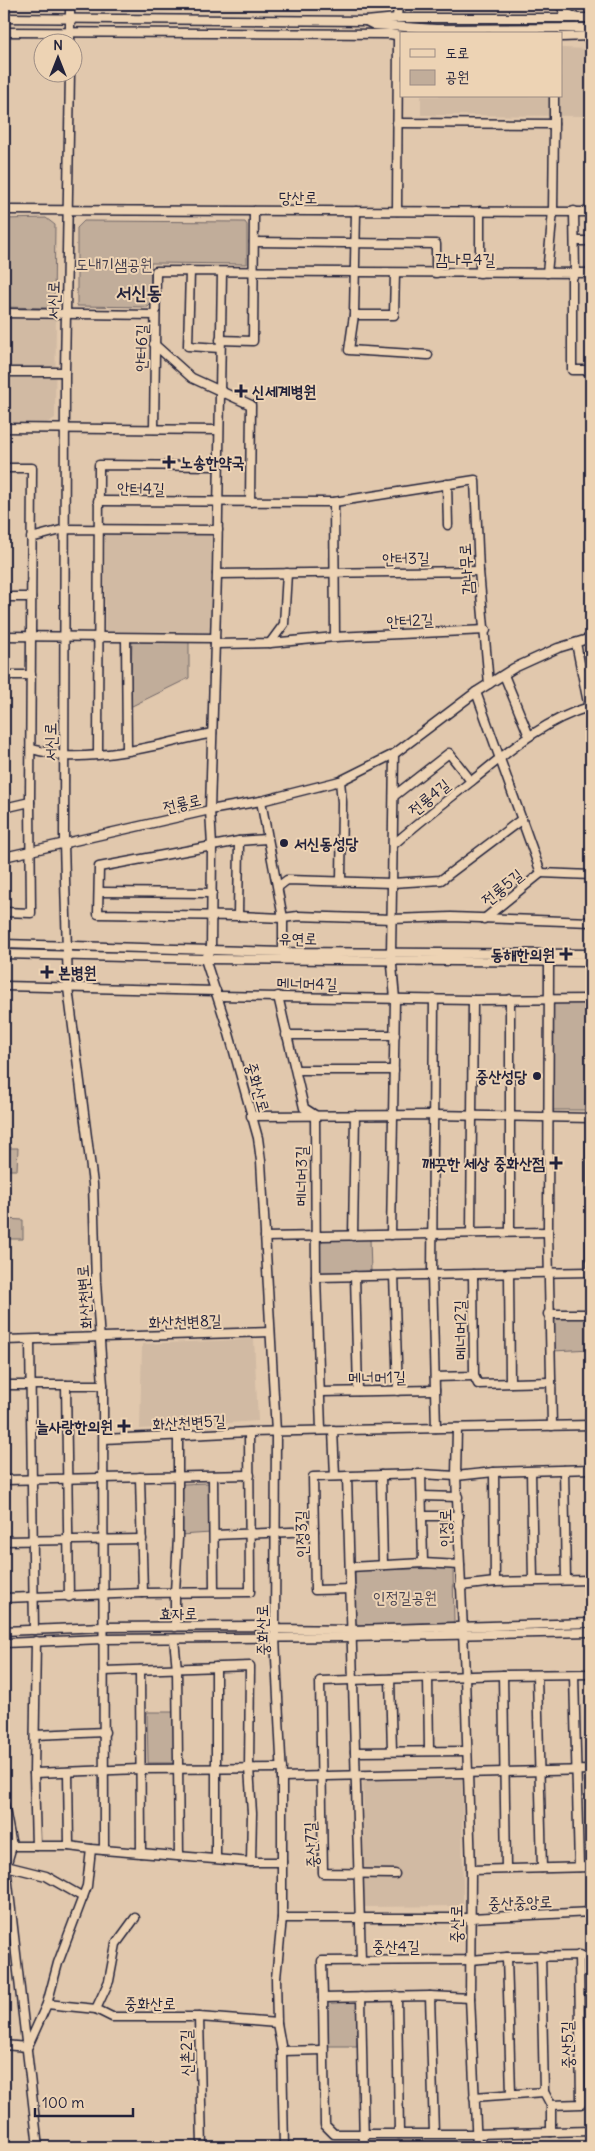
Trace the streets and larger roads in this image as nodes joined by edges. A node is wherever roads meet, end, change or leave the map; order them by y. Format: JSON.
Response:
{"nodes":[{"id":1,"x":70,"y":4,"type":"edge"},
{"id":2,"x":398,"y":4,"type":"edge"},
{"id":3,"x":558,"y":4,"type":"edge"},
{"id":4,"x":4,"y":18,"type":"edge"},
{"id":5,"x":398,"y":18,"type":"junction"},
{"id":6,"x":578,"y":18,"type":"junction"},
{"id":7,"x":591,"y":18,"type":"edge"},
{"id":8,"x":70,"y":19,"type":"junction"},
{"id":9,"x":366,"y":21,"type":"junction"},
{"id":10,"x":436,"y":28,"type":"junction"},
{"id":11,"x":591,"y":28,"type":"edge"},
{"id":12,"x":4,"y":32,"type":"edge"},
{"id":13,"x":32,"y":32,"type":"edge"},
{"id":14,"x":70,"y":32,"type":"edge"},
{"id":15,"x":82,"y":33,"type":"edge"},
{"id":16,"x":397,"y":35,"type":"edge"},
{"id":17,"x":591,"y":36,"type":"edge"},
{"id":18,"x":562,"y":37,"type":"edge"},
{"id":19,"x":70,"y":82,"type":"edge"},
{"id":20,"x":554,"y":98,"type":"edge"},
{"id":21,"x":397,"y":123,"type":"junction"},
{"id":22,"x":554,"y":124,"type":"junction"},
{"id":23,"x":4,"y":210,"type":"edge"},
{"id":24,"x":69,"y":210,"type":"junction"},
{"id":25,"x":254,"y":210,"type":"junction"},
{"id":26,"x":356,"y":211,"type":"junction"},
{"id":27,"x":398,"y":211,"type":"junction"},
{"id":28,"x":480,"y":211,"type":"junction"},
{"id":29,"x":553,"y":211,"type":"junction"},
{"id":30,"x":574,"y":211,"type":"junction"},
{"id":31,"x":591,"y":212,"type":"edge"},
{"id":32,"x":575,"y":241,"type":"junction"},
{"id":33,"x":591,"y":241,"type":"edge"},
{"id":34,"x":254,"y":242,"type":"junction"},
{"id":35,"x":356,"y":244,"type":"junction"},
{"id":36,"x":190,"y":271,"type":"junction"},
{"id":37,"x":222,"y":272,"type":"junction"},
{"id":38,"x":254,"y":272,"type":"junction"},
{"id":39,"x":356,"y":273,"type":"junction"},
{"id":40,"x":395,"y":273,"type":"junction"},
{"id":41,"x":436,"y":273,"type":"junction"},
{"id":42,"x":480,"y":273,"type":"junction"},
{"id":43,"x":547,"y":273,"type":"junction"},
{"id":44,"x":575,"y":273,"type":"junction"},
{"id":45,"x":591,"y":274,"type":"edge"},
{"id":46,"x":4,"y":313,"type":"edge"},
{"id":47,"x":67,"y":313,"type":"junction"},
{"id":48,"x":155,"y":315,"type":"junction"},
{"id":49,"x":354,"y":315,"type":"junction"},
{"id":50,"x":154,"y":344,"type":"junction"},
{"id":51,"x":220,"y":344,"type":"junction"},
{"id":52,"x":428,"y":356,"type":"dead end"},
{"id":53,"x":591,"y":370,"type":"edge"},
{"id":54,"x":4,"y":372,"type":"edge"},
{"id":55,"x":65,"y":372,"type":"junction"},
{"id":56,"x":219,"y":391,"type":"junction"},
{"id":57,"x":4,"y":428,"type":"edge"},
{"id":58,"x":65,"y":428,"type":"junction"},
{"id":59,"x":154,"y":429,"type":"junction"},
{"id":60,"x":218,"y":434,"type":"junction"},
{"id":61,"x":218,"y":466,"type":"junction"},
{"id":62,"x":4,"y":468,"type":"edge"},
{"id":63,"x":446,"y":484,"type":"junction"},
{"id":64,"x":98,"y":501,"type":"junction"},
{"id":65,"x":218,"y":502,"type":"junction"},
{"id":66,"x":250,"y":502,"type":"junction"},
{"id":67,"x":334,"y":502,"type":"junction"},
{"id":68,"x":448,"y":525,"type":"dead end"},
{"id":69,"x":65,"y":529,"type":"junction"},
{"id":70,"x":98,"y":529,"type":"junction"},
{"id":71,"x":218,"y":530,"type":"junction"},
{"id":72,"x":31,"y":538,"type":"junction"},
{"id":73,"x":479,"y":571,"type":"junction"},
{"id":74,"x":287,"y":573,"type":"junction"},
{"id":75,"x":334,"y":573,"type":"junction"},
{"id":76,"x":217,"y":574,"type":"junction"},
{"id":77,"x":4,"y":597,"type":"edge"},
{"id":78,"x":31,"y":597,"type":"junction"},
{"id":79,"x":486,"y":630,"type":"junction"},
{"id":80,"x":4,"y":636,"type":"edge"},
{"id":81,"x":31,"y":637,"type":"junction"},
{"id":82,"x":64,"y":637,"type":"junction"},
{"id":83,"x":335,"y":637,"type":"junction"},
{"id":84,"x":99,"y":638,"type":"junction"},
{"id":85,"x":126,"y":638,"type":"junction"},
{"id":86,"x":591,"y":638,"type":"edge"},
{"id":87,"x":215,"y":641,"type":"junction"},
{"id":88,"x":576,"y":642,"type":"junction"},
{"id":89,"x":270,"y":643,"type":"junction"},
{"id":90,"x":4,"y":675,"type":"edge"},
{"id":91,"x":31,"y":675,"type":"junction"},
{"id":92,"x":504,"y":675,"type":"junction"},
{"id":93,"x":489,"y":684,"type":"junction"},
{"id":94,"x":476,"y":692,"type":"junction"},
{"id":95,"x":589,"y":707,"type":"junction"},
{"id":96,"x":591,"y":718,"type":"edge"},
{"id":97,"x":212,"y":733,"type":"junction"},
{"id":98,"x":529,"y":736,"type":"junction"},
{"id":99,"x":31,"y":749,"type":"junction"},
{"id":100,"x":127,"y":750,"type":"junction"},
{"id":101,"x":98,"y":754,"type":"junction"},
{"id":102,"x":394,"y":754,"type":"junction"},
{"id":103,"x":64,"y":756,"type":"junction"},
{"id":104,"x":501,"y":757,"type":"junction"},
{"id":105,"x":340,"y":781,"type":"junction"},
{"id":106,"x":471,"y":781,"type":"junction"},
{"id":107,"x":394,"y":796,"type":"junction"},
{"id":108,"x":261,"y":801,"type":"junction"},
{"id":109,"x":30,"y":802,"type":"junction"},
{"id":110,"x":4,"y":808,"type":"edge"},
{"id":111,"x":210,"y":810,"type":"junction"},
{"id":112,"x":522,"y":819,"type":"junction"},
{"id":113,"x":267,"y":839,"type":"junction"},
{"id":114,"x":239,"y":841,"type":"junction"},
{"id":115,"x":64,"y":844,"type":"junction"},
{"id":116,"x":393,"y":845,"type":"junction"},
{"id":117,"x":212,"y":846,"type":"junction"},
{"id":118,"x":31,"y":851,"type":"junction"},
{"id":119,"x":4,"y":857,"type":"edge"},
{"id":120,"x":541,"y":873,"type":"junction"},
{"id":121,"x":591,"y":875,"type":"edge"},
{"id":122,"x":341,"y":880,"type":"junction"},
{"id":123,"x":392,"y":883,"type":"junction"},
{"id":124,"x":278,"y":887,"type":"junction"},
{"id":125,"x":99,"y":892,"type":"junction"},
{"id":126,"x":212,"y":892,"type":"junction"},
{"id":127,"x":4,"y":912,"type":"edge"},
{"id":128,"x":238,"y":916,"type":"junction"},
{"id":129,"x":211,"y":917,"type":"junction"},
{"id":130,"x":283,"y":918,"type":"junction"},
{"id":131,"x":392,"y":919,"type":"junction"},
{"id":132,"x":484,"y":919,"type":"junction"},
{"id":133,"x":591,"y":922,"type":"edge"},
{"id":134,"x":4,"y":944,"type":"edge"},
{"id":135,"x":66,"y":951,"type":"junction"},
{"id":136,"x":211,"y":951,"type":"junction"},
{"id":137,"x":283,"y":952,"type":"junction"},
{"id":138,"x":4,"y":954,"type":"edge"},
{"id":139,"x":591,"y":954,"type":"edge"},
{"id":140,"x":391,"y":957,"type":"junction"},
{"id":141,"x":205,"y":959,"type":"junction"},
{"id":142,"x":549,"y":962,"type":"junction"},
{"id":143,"x":591,"y":962,"type":"edge"},
{"id":144,"x":4,"y":986,"type":"edge"},
{"id":145,"x":68,"y":988,"type":"junction"},
{"id":146,"x":217,"y":993,"type":"junction"},
{"id":147,"x":278,"y":996,"type":"junction"},
{"id":148,"x":549,"y":998,"type":"junction"},
{"id":149,"x":396,"y":999,"type":"junction"},
{"id":150,"x":434,"y":999,"type":"junction"},
{"id":151,"x":510,"y":999,"type":"junction"},
{"id":152,"x":591,"y":999,"type":"edge"},
{"id":153,"x":473,"y":1000,"type":"junction"},
{"id":154,"x":286,"y":1034,"type":"junction"},
{"id":155,"x":395,"y":1035,"type":"junction"},
{"id":156,"x":296,"y":1070,"type":"junction"},
{"id":157,"x":394,"y":1070,"type":"junction"},
{"id":158,"x":434,"y":1114,"type":"junction"},
{"id":159,"x":315,"y":1115,"type":"junction"},
{"id":160,"x":355,"y":1115,"type":"junction"},
{"id":161,"x":393,"y":1115,"type":"junction"},
{"id":162,"x":251,"y":1116,"type":"junction"},
{"id":163,"x":473,"y":1116,"type":"junction"},
{"id":164,"x":510,"y":1117,"type":"junction"},
{"id":165,"x":548,"y":1118,"type":"junction"},
{"id":166,"x":591,"y":1118,"type":"edge"},
{"id":167,"x":591,"y":1193,"type":"edge"},
{"id":168,"x":510,"y":1232,"type":"junction"},
{"id":169,"x":548,"y":1232,"type":"junction"},
{"id":170,"x":471,"y":1233,"type":"junction"},
{"id":171,"x":391,"y":1235,"type":"junction"},
{"id":172,"x":433,"y":1235,"type":"junction"},
{"id":173,"x":353,"y":1236,"type":"junction"},
{"id":174,"x":265,"y":1237,"type":"junction"},
{"id":175,"x":316,"y":1237,"type":"junction"},
{"id":176,"x":548,"y":1272,"type":"junction"},
{"id":177,"x":591,"y":1272,"type":"edge"},
{"id":178,"x":473,"y":1274,"type":"junction"},
{"id":179,"x":509,"y":1274,"type":"junction"},
{"id":180,"x":432,"y":1275,"type":"junction"},
{"id":181,"x":355,"y":1276,"type":"junction"},
{"id":182,"x":394,"y":1276,"type":"junction"},
{"id":183,"x":316,"y":1277,"type":"junction"},
{"id":184,"x":548,"y":1314,"type":"junction"},
{"id":185,"x":591,"y":1314,"type":"edge"},
{"id":186,"x":270,"y":1332,"type":"junction"},
{"id":187,"x":100,"y":1337,"type":"junction"},
{"id":188,"x":4,"y":1340,"type":"edge"},
{"id":189,"x":30,"y":1340,"type":"junction"},
{"id":190,"x":474,"y":1376,"type":"junction"},
{"id":191,"x":435,"y":1377,"type":"junction"},
{"id":192,"x":551,"y":1382,"type":"junction"},
{"id":193,"x":510,"y":1383,"type":"junction"},
{"id":194,"x":4,"y":1385,"type":"edge"},
{"id":195,"x":31,"y":1385,"type":"junction"},
{"id":196,"x":66,"y":1385,"type":"junction"},
{"id":197,"x":103,"y":1385,"type":"junction"},
{"id":198,"x":435,"y":1390,"type":"junction"},
{"id":199,"x":358,"y":1391,"type":"junction"},
{"id":200,"x":398,"y":1391,"type":"junction"},
{"id":201,"x":320,"y":1392,"type":"junction"},
{"id":202,"x":591,"y":1425,"type":"edge"},
{"id":203,"x":552,"y":1426,"type":"junction"},
{"id":204,"x":436,"y":1428,"type":"junction"},
{"id":205,"x":457,"y":1428,"type":"junction"},
{"id":206,"x":321,"y":1430,"type":"junction"},
{"id":207,"x":334,"y":1430,"type":"junction"},
{"id":208,"x":249,"y":1432,"type":"junction"},
{"id":209,"x":276,"y":1432,"type":"junction"},
{"id":210,"x":178,"y":1436,"type":"junction"},
{"id":211,"x":104,"y":1439,"type":"junction"},
{"id":212,"x":591,"y":1469,"type":"edge"},
{"id":213,"x":564,"y":1470,"type":"junction"},
{"id":214,"x":531,"y":1471,"type":"junction"},
{"id":215,"x":494,"y":1472,"type":"junction"},
{"id":216,"x":421,"y":1474,"type":"junction"},
{"id":217,"x":250,"y":1475,"type":"junction"},
{"id":218,"x":381,"y":1475,"type":"junction"},
{"id":219,"x":177,"y":1476,"type":"junction"},
{"id":220,"x":214,"y":1476,"type":"junction"},
{"id":221,"x":335,"y":1476,"type":"junction"},
{"id":222,"x":347,"y":1476,"type":"junction"},
{"id":223,"x":456,"y":1476,"type":"junction"},
{"id":224,"x":140,"y":1477,"type":"junction"},
{"id":225,"x":103,"y":1478,"type":"junction"},
{"id":226,"x":67,"y":1479,"type":"junction"},
{"id":227,"x":4,"y":1480,"type":"edge"},
{"id":228,"x":32,"y":1480,"type":"junction"},
{"id":229,"x":422,"y":1496,"type":"junction"},
{"id":230,"x":458,"y":1497,"type":"junction"},
{"id":231,"x":459,"y":1516,"type":"junction"},
{"id":232,"x":422,"y":1517,"type":"junction"},
{"id":233,"x":314,"y":1531,"type":"junction"},
{"id":234,"x":276,"y":1532,"type":"junction"},
{"id":235,"x":250,"y":1533,"type":"junction"},
{"id":236,"x":215,"y":1535,"type":"junction"},
{"id":237,"x":103,"y":1539,"type":"junction"},
{"id":238,"x":142,"y":1539,"type":"junction"},
{"id":239,"x":33,"y":1540,"type":"junction"},
{"id":240,"x":68,"y":1540,"type":"junction"},
{"id":241,"x":4,"y":1541,"type":"edge"},
{"id":242,"x":423,"y":1564,"type":"junction"},
{"id":243,"x":383,"y":1565,"type":"junction"},
{"id":244,"x":460,"y":1565,"type":"junction"},
{"id":245,"x":350,"y":1566,"type":"junction"},
{"id":246,"x":566,"y":1580,"type":"junction"},
{"id":247,"x":591,"y":1580,"type":"edge"},
{"id":248,"x":533,"y":1581,"type":"junction"},
{"id":249,"x":495,"y":1582,"type":"junction"},
{"id":250,"x":460,"y":1586,"type":"junction"},
{"id":251,"x":351,"y":1589,"type":"junction"},
{"id":252,"x":175,"y":1592,"type":"junction"},
{"id":253,"x":214,"y":1592,"type":"junction"},
{"id":254,"x":143,"y":1593,"type":"junction"},
{"id":255,"x":104,"y":1594,"type":"junction"},
{"id":256,"x":69,"y":1597,"type":"junction"},
{"id":257,"x":4,"y":1598,"type":"edge"},
{"id":258,"x":33,"y":1598,"type":"junction"},
{"id":259,"x":591,"y":1623,"type":"edge"},
{"id":260,"x":103,"y":1627,"type":"junction"},
{"id":261,"x":175,"y":1627,"type":"junction"},
{"id":262,"x":275,"y":1629,"type":"junction"},
{"id":263,"x":34,"y":1630,"type":"junction"},
{"id":264,"x":462,"y":1630,"type":"junction"},
{"id":265,"x":4,"y":1631,"type":"edge"},
{"id":266,"x":591,"y":1632,"type":"edge"},
{"id":267,"x":352,"y":1634,"type":"junction"},
{"id":268,"x":275,"y":1638,"type":"junction"},
{"id":269,"x":103,"y":1639,"type":"junction"},
{"id":270,"x":174,"y":1639,"type":"junction"},
{"id":271,"x":36,"y":1641,"type":"junction"},
{"id":272,"x":4,"y":1643,"type":"edge"},
{"id":273,"x":216,"y":1668,"type":"junction"},
{"id":274,"x":177,"y":1669,"type":"junction"},
{"id":275,"x":140,"y":1670,"type":"junction"},
{"id":276,"x":104,"y":1671,"type":"junction"},
{"id":277,"x":591,"y":1674,"type":"edge"},
{"id":278,"x":503,"y":1675,"type":"junction"},
{"id":279,"x":574,"y":1675,"type":"junction"},
{"id":280,"x":465,"y":1676,"type":"junction"},
{"id":281,"x":537,"y":1676,"type":"junction"},
{"id":282,"x":428,"y":1677,"type":"junction"},
{"id":283,"x":390,"y":1679,"type":"junction"},
{"id":284,"x":353,"y":1680,"type":"junction"},
{"id":285,"x":105,"y":1732,"type":"junction"},
{"id":286,"x":35,"y":1735,"type":"junction"},
{"id":287,"x":429,"y":1750,"type":"junction"},
{"id":288,"x":392,"y":1751,"type":"junction"},
{"id":289,"x":467,"y":1751,"type":"junction"},
{"id":290,"x":355,"y":1752,"type":"junction"},
{"id":291,"x":216,"y":1768,"type":"junction"},
{"id":292,"x":249,"y":1768,"type":"junction"},
{"id":293,"x":282,"y":1768,"type":"junction"},
{"id":294,"x":104,"y":1770,"type":"junction"},
{"id":295,"x":140,"y":1770,"type":"junction"},
{"id":296,"x":177,"y":1770,"type":"junction"},
{"id":297,"x":576,"y":1770,"type":"junction"},
{"id":298,"x":591,"y":1770,"type":"edge"},
{"id":299,"x":540,"y":1771,"type":"junction"},
{"id":300,"x":68,"y":1772,"type":"junction"},
{"id":301,"x":504,"y":1772,"type":"junction"},
{"id":302,"x":34,"y":1773,"type":"junction"},
{"id":303,"x":468,"y":1774,"type":"junction"},
{"id":304,"x":355,"y":1775,"type":"junction"},
{"id":305,"x":322,"y":1776,"type":"junction"},
{"id":306,"x":282,"y":1777,"type":"junction"},
{"id":307,"x":4,"y":1804,"type":"edge"},
{"id":308,"x":8,"y":1846,"type":"edge"},
{"id":309,"x":36,"y":1846,"type":"junction"},
{"id":310,"x":69,"y":1846,"type":"junction"},
{"id":311,"x":91,"y":1850,"type":"junction"},
{"id":312,"x":104,"y":1850,"type":"junction"},
{"id":313,"x":141,"y":1853,"type":"junction"},
{"id":314,"x":179,"y":1856,"type":"junction"},
{"id":315,"x":216,"y":1858,"type":"junction"},
{"id":316,"x":251,"y":1862,"type":"junction"},
{"id":317,"x":282,"y":1862,"type":"junction"},
{"id":318,"x":5,"y":1867,"type":"edge"},
{"id":319,"x":579,"y":1867,"type":"junction"},
{"id":320,"x":591,"y":1867,"type":"edge"},
{"id":321,"x":506,"y":1868,"type":"junction"},
{"id":322,"x":542,"y":1868,"type":"junction"},
{"id":323,"x":471,"y":1870,"type":"junction"},
{"id":324,"x":359,"y":1873,"type":"junction"},
{"id":325,"x":395,"y":1874,"type":"dead end"},
{"id":326,"x":83,"y":1897,"type":"junction"},
{"id":327,"x":591,"y":1912,"type":"edge"},
{"id":328,"x":135,"y":1918,"type":"dead end"},
{"id":329,"x":282,"y":1918,"type":"junction"},
{"id":330,"x":360,"y":1918,"type":"junction"},
{"id":331,"x":470,"y":1918,"type":"junction"},
{"id":332,"x":579,"y":1955,"type":"junction"},
{"id":333,"x":541,"y":1956,"type":"junction"},
{"id":334,"x":591,"y":1956,"type":"edge"},
{"id":335,"x":507,"y":1957,"type":"junction"},
{"id":336,"x":361,"y":1960,"type":"junction"},
{"id":337,"x":470,"y":1960,"type":"junction"},
{"id":338,"x":397,"y":1996,"type":"junction"},
{"id":339,"x":430,"y":1996,"type":"junction"},
{"id":340,"x":360,"y":1997,"type":"junction"},
{"id":341,"x":323,"y":1998,"type":"junction"},
{"id":342,"x":470,"y":1998,"type":"junction"},
{"id":343,"x":47,"y":2004,"type":"junction"},
{"id":344,"x":96,"y":2009,"type":"junction"},
{"id":345,"x":199,"y":2017,"type":"junction"},
{"id":346,"x":277,"y":2023,"type":"junction"},
{"id":347,"x":4,"y":2045,"type":"edge"},
{"id":348,"x":27,"y":2047,"type":"junction"},
{"id":349,"x":324,"y":2050,"type":"junction"},
{"id":350,"x":582,"y":2050,"type":"junction"},
{"id":351,"x":591,"y":2050,"type":"edge"},
{"id":352,"x":282,"y":2051,"type":"junction"},
{"id":353,"x":544,"y":2092,"type":"junction"},
{"id":354,"x":511,"y":2093,"type":"junction"},
{"id":355,"x":474,"y":2097,"type":"junction"},
{"id":356,"x":551,"y":2105,"type":"junction"},
{"id":357,"x":591,"y":2131,"type":"edge"},
{"id":358,"x":551,"y":2132,"type":"junction"},
{"id":359,"x":363,"y":2134,"type":"junction"},
{"id":360,"x":399,"y":2134,"type":"junction"},
{"id":361,"x":434,"y":2134,"type":"junction"},
{"id":362,"x":476,"y":2134,"type":"junction"},
{"id":363,"x":38,"y":2147,"type":"edge"},
{"id":364,"x":202,"y":2147,"type":"edge"},
{"id":365,"x":284,"y":2147,"type":"edge"},
{"id":366,"x":364,"y":2147,"type":"edge"},
{"id":367,"x":477,"y":2147,"type":"edge"}],
"edges":[{"from":1,"to":8,"type":"street"},
{"from":2,"to":5,"type":"street"},
{"from":3,"to":6,"type":"street"},
{"from":4,"to":8,"type":"street"},
{"from":5,"to":6,"type":"street"},
{"from":5,"to":9,"type":"street"},
{"from":6,"to":7,"type":"street"},
{"from":8,"to":9,"type":"street"},
{"from":8,"to":14,"type":"street"},
{"from":9,"to":10,"type":"street"},
{"from":10,"to":11,"type":"street"},
{"from":10,"to":16,"type":"street"},
{"from":12,"to":13,"type":"street"},
{"from":15,"to":16,"type":"street"},
{"from":16,"to":21,"type":"street"},
{"from":17,"to":18,"type":"street"},
{"from":19,"to":24,"type":"street","name":"서신로"},
{"from":20,"to":22,"type":"street"},
{"from":21,"to":22,"type":"street"},
{"from":21,"to":27,"type":"street"},
{"from":22,"to":29,"type":"street"},
{"from":23,"to":24,"type":"street","name":"당산로"},
{"from":24,"to":25,"type":"street","name":"당산로"},
{"from":24,"to":47,"type":"street","name":"서신로"},
{"from":25,"to":26,"type":"street","name":"당산로"},
{"from":25,"to":34,"type":"street"},
{"from":26,"to":27,"type":"street","name":"당산로"},
{"from":26,"to":35,"type":"street"},
{"from":27,"to":28,"type":"street","name":"당산로"},
{"from":28,"to":29,"type":"street","name":"당산로"},
{"from":28,"to":42,"type":"street"},
{"from":29,"to":30,"type":"street","name":"당산로"},
{"from":29,"to":43,"type":"street"},
{"from":30,"to":31,"type":"street","name":"당산로"},
{"from":30,"to":32,"type":"street"},
{"from":32,"to":33,"type":"street"},
{"from":32,"to":44,"type":"street"},
{"from":34,"to":35,"type":"street"},
{"from":34,"to":38,"type":"street"},
{"from":35,"to":39,"type":"street"},
{"from":35,"to":41,"type":"street"},
{"from":36,"to":37,"type":"street","name":"안터6길"},
{"from":36,"to":48,"type":"street","name":"안터6길"},
{"from":36,"to":51,"type":"street"},
{"from":37,"to":38,"type":"street","name":"안터6길"},
{"from":37,"to":51,"type":"street"},
{"from":38,"to":39,"type":"street","name":"안터6길"},
{"from":38,"to":51,"type":"street"},
{"from":39,"to":40,"type":"street","name":"감나무4길"},
{"from":39,"to":49,"type":"street"},
{"from":40,"to":41,"type":"street","name":"감나무4길"},
{"from":40,"to":49,"type":"street"},
{"from":41,"to":42,"type":"street","name":"감나무4길"},
{"from":42,"to":43,"type":"street","name":"감나무4길"},
{"from":43,"to":44,"type":"street","name":"감나무4길"},
{"from":44,"to":45,"type":"street","name":"감나무4길"},
{"from":44,"to":53,"type":"street"},
{"from":46,"to":47,"type":"street"},
{"from":47,"to":48,"type":"street"},
{"from":47,"to":55,"type":"street","name":"서신로"},
{"from":48,"to":50,"type":"street","name":"안터6길"},
{"from":49,"to":52,"type":"street"},
{"from":50,"to":56,"type":"street"},
{"from":50,"to":59,"type":"street","name":"안터6길"},
{"from":51,"to":56,"type":"street"},
{"from":54,"to":55,"type":"street"},
{"from":55,"to":58,"type":"street","name":"서신로"},
{"from":56,"to":60,"type":"street"},
{"from":56,"to":66,"type":"street"},
{"from":57,"to":58,"type":"street"},
{"from":58,"to":59,"type":"street"},
{"from":58,"to":69,"type":"street","name":"서신로"},
{"from":59,"to":60,"type":"street"},
{"from":60,"to":61,"type":"street"},
{"from":61,"to":64,"type":"street","name":"안터4길"},
{"from":61,"to":65,"type":"street"},
{"from":62,"to":72,"type":"street"},
{"from":63,"to":67,"type":"street","name":"감나무로"},
{"from":63,"to":68,"type":"street","name":"감나무로"},
{"from":63,"to":73,"type":"street","name":"감나무로"},
{"from":64,"to":65,"type":"street","name":"안터4길"},
{"from":64,"to":70,"type":"street"},
{"from":65,"to":66,"type":"street","name":"안터4길"},
{"from":65,"to":71,"type":"street"},
{"from":66,"to":67,"type":"street","name":"안터4길"},
{"from":67,"to":75,"type":"street"},
{"from":69,"to":70,"type":"street"},
{"from":69,"to":72,"type":"street"},
{"from":69,"to":82,"type":"street","name":"서신로"},
{"from":70,"to":71,"type":"street"},
{"from":70,"to":84,"type":"street"},
{"from":71,"to":76,"type":"street"},
{"from":72,"to":78,"type":"street"},
{"from":73,"to":75,"type":"street","name":"안터3길"},
{"from":73,"to":79,"type":"street","name":"감나무로"},
{"from":74,"to":75,"type":"street","name":"안터3길"},
{"from":74,"to":76,"type":"street","name":"안터3길"},
{"from":74,"to":89,"type":"street"},
{"from":75,"to":83,"type":"street"},
{"from":76,"to":87,"type":"street"},
{"from":77,"to":78,"type":"street"},
{"from":78,"to":81,"type":"street"},
{"from":79,"to":83,"type":"street","name":"안터2길"},
{"from":79,"to":93,"type":"street","name":"감나무로"},
{"from":80,"to":81,"type":"street","name":"안터2길"},
{"from":81,"to":82,"type":"street","name":"안터2길"},
{"from":81,"to":91,"type":"street"},
{"from":82,"to":84,"type":"street","name":"안터2길"},
{"from":82,"to":103,"type":"street","name":"서신로"},
{"from":83,"to":89,"type":"street","name":"안터2길"},
{"from":84,"to":85,"type":"street","name":"안터2길"},
{"from":84,"to":101,"type":"street"},
{"from":85,"to":87,"type":"street","name":"안터2길"},
{"from":85,"to":100,"type":"street"},
{"from":86,"to":88,"type":"street","name":"전룡로"},
{"from":87,"to":89,"type":"street","name":"안터2길"},
{"from":87,"to":97,"type":"street"},
{"from":88,"to":92,"type":"street","name":"전룡로"},
{"from":88,"to":95,"type":"street"},
{"from":90,"to":91,"type":"street"},
{"from":91,"to":99,"type":"street"},
{"from":92,"to":93,"type":"street","name":"전룡로"},
{"from":92,"to":98,"type":"street"},
{"from":93,"to":94,"type":"street","name":"전룡로"},
{"from":94,"to":102,"type":"street","name":"전룡로"},
{"from":94,"to":104,"type":"street","name":"전룡5길"},
{"from":95,"to":96,"type":"street"},
{"from":95,"to":98,"type":"street"},
{"from":97,"to":100,"type":"street"},
{"from":97,"to":111,"type":"street"},
{"from":98,"to":104,"type":"street"},
{"from":99,"to":103,"type":"street"},
{"from":99,"to":109,"type":"street"},
{"from":100,"to":101,"type":"street"},
{"from":101,"to":103,"type":"street"},
{"from":102,"to":105,"type":"street","name":"전룡로"},
{"from":102,"to":107,"type":"street","name":"전룡4길"},
{"from":103,"to":115,"type":"street","name":"서신로"},
{"from":104,"to":106,"type":"street"},
{"from":104,"to":112,"type":"street","name":"전룡5길"},
{"from":105,"to":108,"type":"street","name":"전룡로"},
{"from":105,"to":122,"type":"street"},
{"from":106,"to":107,"type":"street","name":"전룡4길"},
{"from":106,"to":116,"type":"street","name":"전룡4길"},
{"from":107,"to":116,"type":"street","name":"전룡4길"},
{"from":108,"to":111,"type":"street","name":"전룡로"},
{"from":108,"to":113,"type":"street"},
{"from":109,"to":110,"type":"street"},
{"from":109,"to":118,"type":"street"},
{"from":111,"to":115,"type":"street","name":"전룡로"},
{"from":111,"to":117,"type":"street"},
{"from":112,"to":120,"type":"street","name":"전룡5길"},
{"from":112,"to":123,"type":"street"},
{"from":113,"to":114,"type":"street"},
{"from":113,"to":124,"type":"street"},
{"from":114,"to":117,"type":"street"},
{"from":114,"to":128,"type":"street"},
{"from":115,"to":118,"type":"street","name":"전룡로"},
{"from":115,"to":135,"type":"street","name":"서신로"},
{"from":116,"to":123,"type":"street","name":"전룡4길"},
{"from":117,"to":125,"type":"street"},
{"from":117,"to":126,"type":"street"},
{"from":118,"to":119,"type":"street","name":"전룡로"},
{"from":118,"to":127,"type":"street"},
{"from":120,"to":121,"type":"street"},
{"from":120,"to":132,"type":"street","name":"전룡5길"},
{"from":122,"to":123,"type":"street"},
{"from":122,"to":124,"type":"street"},
{"from":123,"to":131,"type":"street","name":"전룡4길"},
{"from":124,"to":130,"type":"street"},
{"from":125,"to":126,"type":"street"},
{"from":125,"to":129,"type":"street","name":"전룡5길"},
{"from":126,"to":129,"type":"street"},
{"from":128,"to":129,"type":"street","name":"전룡5길"},
{"from":128,"to":130,"type":"street","name":"전룡5길"},
{"from":129,"to":136,"type":"street"},
{"from":130,"to":131,"type":"street","name":"전룡5길"},
{"from":130,"to":137,"type":"street"},
{"from":131,"to":132,"type":"street","name":"전룡5길"},
{"from":131,"to":140,"type":"street","name":"전룡4길"},
{"from":132,"to":133,"type":"street"},
{"from":134,"to":135,"type":"street","name":"유연로"},
{"from":135,"to":136,"type":"street","name":"유연로"},
{"from":135,"to":138,"type":"street","name":"유연로"},
{"from":135,"to":141,"type":"street","name":"유연로"},
{"from":135,"to":145,"type":"street","name":"화산천변로"},
{"from":136,"to":137,"type":"street","name":"유연로"},
{"from":136,"to":141,"type":"street"},
{"from":137,"to":140,"type":"street","name":"유연로"},
{"from":139,"to":140,"type":"street","name":"유연로"},
{"from":140,"to":141,"type":"street","name":"유연로"},
{"from":140,"to":142,"type":"street","name":"유연로"},
{"from":140,"to":149,"type":"street","name":"전룡4길"},
{"from":141,"to":146,"type":"street","name":"중화산로"},
{"from":142,"to":143,"type":"street","name":"유연로"},
{"from":142,"to":148,"type":"street"},
{"from":144,"to":145,"type":"street","name":"메너머4길"},
{"from":145,"to":146,"type":"street","name":"메너머4길"},
{"from":145,"to":187,"type":"street","name":"화산천변로"},
{"from":146,"to":147,"type":"street","name":"메너머4길"},
{"from":146,"to":162,"type":"street","name":"중화산로"},
{"from":147,"to":149,"type":"street","name":"메너머4길"},
{"from":147,"to":154,"type":"street"},
{"from":148,"to":151,"type":"street","name":"메너머4길"},
{"from":148,"to":152,"type":"street","name":"메너머4길"},
{"from":148,"to":165,"type":"street"},
{"from":149,"to":150,"type":"street","name":"메너머4길"},
{"from":149,"to":155,"type":"street"},
{"from":150,"to":153,"type":"street","name":"메너머4길"},
{"from":150,"to":158,"type":"street"},
{"from":151,"to":153,"type":"street","name":"메너머4길"},
{"from":151,"to":164,"type":"street"},
{"from":153,"to":163,"type":"street"},
{"from":154,"to":155,"type":"street"},
{"from":154,"to":156,"type":"street"},
{"from":155,"to":157,"type":"street"},
{"from":156,"to":157,"type":"street"},
{"from":156,"to":159,"type":"street"},
{"from":157,"to":161,"type":"street"},
{"from":158,"to":161,"type":"street"},
{"from":158,"to":163,"type":"street"},
{"from":158,"to":172,"type":"street"},
{"from":159,"to":160,"type":"street"},
{"from":159,"to":162,"type":"street"},
{"from":159,"to":175,"type":"street","name":"메너머3길"},
{"from":160,"to":161,"type":"street"},
{"from":160,"to":173,"type":"street"},
{"from":161,"to":171,"type":"street"},
{"from":162,"to":174,"type":"street","name":"중화산로"},
{"from":163,"to":164,"type":"street"},
{"from":163,"to":170,"type":"street"},
{"from":164,"to":165,"type":"street"},
{"from":164,"to":168,"type":"street"},
{"from":165,"to":166,"type":"street"},
{"from":165,"to":169,"type":"street"},
{"from":166,"to":167,"type":"street"},
{"from":167,"to":177,"type":"street"},
{"from":168,"to":169,"type":"street"},
{"from":168,"to":170,"type":"street"},
{"from":169,"to":176,"type":"street"},
{"from":170,"to":172,"type":"street"},
{"from":171,"to":172,"type":"street"},
{"from":171,"to":173,"type":"street"},
{"from":172,"to":180,"type":"street","name":"메너머2길"},
{"from":173,"to":175,"type":"street"},
{"from":174,"to":175,"type":"street"},
{"from":174,"to":186,"type":"street","name":"중화산로"},
{"from":175,"to":183,"type":"street"},
{"from":176,"to":177,"type":"street"},
{"from":176,"to":179,"type":"street"},
{"from":176,"to":184,"type":"street"},
{"from":178,"to":179,"type":"street"},
{"from":178,"to":180,"type":"street"},
{"from":178,"to":190,"type":"street","name":"메너머2길"},
{"from":179,"to":193,"type":"street"},
{"from":180,"to":182,"type":"street"},
{"from":180,"to":191,"type":"street","name":"메너머2길"},
{"from":181,"to":182,"type":"street"},
{"from":181,"to":183,"type":"street"},
{"from":181,"to":199,"type":"street"},
{"from":182,"to":200,"type":"street"},
{"from":183,"to":201,"type":"street"},
{"from":184,"to":185,"type":"street"},
{"from":184,"to":192,"type":"street"},
{"from":186,"to":187,"type":"street","name":"화산천변8길"},
{"from":186,"to":209,"type":"street","name":"중화산로"},
{"from":187,"to":189,"type":"street","name":"화산천변8길"},
{"from":187,"to":197,"type":"street","name":"화산천변로"},
{"from":188,"to":189,"type":"street","name":"화산천변8길"},
{"from":189,"to":195,"type":"street"},
{"from":190,"to":191,"type":"street","name":"메너머2길"},
{"from":190,"to":193,"type":"street"},
{"from":191,"to":198,"type":"street","name":"메너머2길"},
{"from":192,"to":193,"type":"street"},
{"from":192,"to":203,"type":"street"},
{"from":194,"to":195,"type":"street"},
{"from":195,"to":196,"type":"street"},
{"from":195,"to":228,"type":"street"},
{"from":196,"to":197,"type":"street"},
{"from":196,"to":226,"type":"street"},
{"from":197,"to":211,"type":"street","name":"화산천변로"},
{"from":198,"to":200,"type":"street","name":"메너머1길"},
{"from":198,"to":204,"type":"street"},
{"from":199,"to":200,"type":"street","name":"메너머1길"},
{"from":199,"to":201,"type":"street","name":"메너머1길"},
{"from":201,"to":206,"type":"street"},
{"from":202,"to":203,"type":"street"},
{"from":203,"to":205,"type":"street"},
{"from":204,"to":205,"type":"street"},
{"from":204,"to":207,"type":"street"},
{"from":205,"to":223,"type":"street","name":"인정로"},
{"from":206,"to":207,"type":"street"},
{"from":206,"to":209,"type":"street"},
{"from":207,"to":221,"type":"street"},
{"from":208,"to":209,"type":"street","name":"화산천변5길"},
{"from":208,"to":210,"type":"street","name":"화산천변5길"},
{"from":208,"to":217,"type":"street"},
{"from":209,"to":234,"type":"street","name":"중화산로"},
{"from":210,"to":211,"type":"street","name":"화산천변5길"},
{"from":210,"to":219,"type":"street"},
{"from":211,"to":225,"type":"street","name":"화산천변로"},
{"from":212,"to":213,"type":"street","name":"인정3길"},
{"from":213,"to":214,"type":"street","name":"인정3길"},
{"from":213,"to":246,"type":"street"},
{"from":214,"to":215,"type":"street","name":"인정3길"},
{"from":214,"to":248,"type":"street"},
{"from":215,"to":223,"type":"street","name":"인정3길"},
{"from":215,"to":249,"type":"street"},
{"from":216,"to":218,"type":"street","name":"인정3길"},
{"from":216,"to":223,"type":"street","name":"인정3길"},
{"from":216,"to":229,"type":"street"},
{"from":217,"to":220,"type":"street"},
{"from":217,"to":235,"type":"street"},
{"from":218,"to":222,"type":"street","name":"인정3길"},
{"from":218,"to":243,"type":"street"},
{"from":219,"to":220,"type":"street"},
{"from":219,"to":224,"type":"street"},
{"from":219,"to":252,"type":"street"},
{"from":220,"to":236,"type":"street"},
{"from":221,"to":222,"type":"street","name":"인정3길"},
{"from":221,"to":233,"type":"street","name":"인정3길"},
{"from":222,"to":245,"type":"street"},
{"from":223,"to":230,"type":"street","name":"인정로"},
{"from":224,"to":225,"type":"street"},
{"from":224,"to":238,"type":"street"},
{"from":225,"to":226,"type":"street"},
{"from":225,"to":237,"type":"street","name":"화산천변로"},
{"from":226,"to":228,"type":"street"},
{"from":226,"to":240,"type":"street"},
{"from":227,"to":228,"type":"street"},
{"from":228,"to":239,"type":"street"},
{"from":229,"to":230,"type":"street"},
{"from":229,"to":232,"type":"street"},
{"from":230,"to":231,"type":"street","name":"인정로"},
{"from":231,"to":232,"type":"street"},
{"from":231,"to":244,"type":"street","name":"인정로"},
{"from":232,"to":242,"type":"street"},
{"from":233,"to":234,"type":"street"},
{"from":233,"to":251,"type":"street","name":"인정3길"},
{"from":234,"to":235,"type":"street"},
{"from":234,"to":262,"type":"street","name":"중화산로"},
{"from":235,"to":236,"type":"street"},
{"from":235,"to":253,"type":"street"},
{"from":236,"to":253,"type":"street"},
{"from":237,"to":238,"type":"street"},
{"from":237,"to":240,"type":"street"},
{"from":237,"to":255,"type":"street","name":"화산천변로"},
{"from":238,"to":254,"type":"street"},
{"from":239,"to":240,"type":"street"},
{"from":239,"to":241,"type":"street"},
{"from":239,"to":258,"type":"street"},
{"from":240,"to":256,"type":"street"},
{"from":242,"to":243,"type":"street"},
{"from":242,"to":244,"type":"street"},
{"from":243,"to":245,"type":"street"},
{"from":244,"to":250,"type":"street","name":"인정로"},
{"from":245,"to":251,"type":"street"},
{"from":246,"to":247,"type":"street"},
{"from":246,"to":248,"type":"street"},
{"from":248,"to":249,"type":"street"},
{"from":249,"to":250,"type":"street"},
{"from":250,"to":264,"type":"street","name":"인정로"},
{"from":251,"to":267,"type":"street"},
{"from":252,"to":253,"type":"street"},
{"from":252,"to":254,"type":"street"},
{"from":252,"to":261,"type":"street"},
{"from":254,"to":255,"type":"street"},
{"from":255,"to":256,"type":"street"},
{"from":255,"to":260,"type":"street","name":"화산천변로"},
{"from":256,"to":258,"type":"street"},
{"from":257,"to":258,"type":"street"},
{"from":258,"to":263,"type":"street"},
{"from":259,"to":264,"type":"street","name":"효자로"},
{"from":260,"to":261,"type":"street","name":"효자로"},
{"from":260,"to":263,"type":"street","name":"효자로"},
{"from":260,"to":269,"type":"street","name":"화산천변로"},
{"from":261,"to":262,"type":"street","name":"효자로"},
{"from":262,"to":267,"type":"street","name":"효자로"},
{"from":262,"to":268,"type":"street","name":"중화산로"},
{"from":263,"to":265,"type":"street","name":"효자로"},
{"from":264,"to":266,"type":"street","name":"효자로"},
{"from":264,"to":267,"type":"street","name":"효자로"},
{"from":264,"to":280,"type":"street","name":"중산로"},
{"from":267,"to":268,"type":"street","name":"효자로"},
{"from":267,"to":284,"type":"street"},
{"from":268,"to":270,"type":"street","name":"효자로"},
{"from":268,"to":293,"type":"street","name":"중화산로"},
{"from":269,"to":270,"type":"street","name":"효자로"},
{"from":269,"to":271,"type":"street","name":"효자로"},
{"from":269,"to":276,"type":"street","name":"화산천변로"},
{"from":270,"to":274,"type":"street"},
{"from":271,"to":272,"type":"street","name":"효자로"},
{"from":271,"to":286,"type":"street"},
{"from":273,"to":274,"type":"street"},
{"from":273,"to":291,"type":"street"},
{"from":273,"to":292,"type":"street"},
{"from":274,"to":275,"type":"street"},
{"from":274,"to":296,"type":"street"},
{"from":275,"to":276,"type":"street"},
{"from":275,"to":295,"type":"street"},
{"from":276,"to":285,"type":"street","name":"화산천변로"},
{"from":277,"to":279,"type":"street"},
{"from":278,"to":280,"type":"street"},
{"from":278,"to":281,"type":"street"},
{"from":278,"to":301,"type":"street"},
{"from":279,"to":281,"type":"street"},
{"from":279,"to":297,"type":"street"},
{"from":280,"to":282,"type":"street"},
{"from":280,"to":289,"type":"street","name":"중산로"},
{"from":281,"to":299,"type":"street"},
{"from":282,"to":283,"type":"street"},
{"from":282,"to":287,"type":"street"},
{"from":283,"to":284,"type":"street"},
{"from":283,"to":288,"type":"street"},
{"from":284,"to":290,"type":"street"},
{"from":284,"to":305,"type":"street","name":"중산7길"},
{"from":285,"to":286,"type":"street"},
{"from":285,"to":294,"type":"street","name":"화산천변로"},
{"from":286,"to":302,"type":"street"},
{"from":287,"to":288,"type":"street"},
{"from":287,"to":289,"type":"street"},
{"from":288,"to":290,"type":"street"},
{"from":289,"to":303,"type":"street","name":"중산로"},
{"from":290,"to":304,"type":"street"},
{"from":291,"to":292,"type":"street"},
{"from":291,"to":296,"type":"street"},
{"from":291,"to":315,"type":"street"},
{"from":292,"to":293,"type":"street"},
{"from":292,"to":316,"type":"street"},
{"from":293,"to":306,"type":"street","name":"중화산로"},
{"from":294,"to":295,"type":"street"},
{"from":294,"to":300,"type":"street"},
{"from":294,"to":312,"type":"street","name":"화산천변로"},
{"from":295,"to":296,"type":"street"},
{"from":295,"to":313,"type":"street"},
{"from":296,"to":314,"type":"street"},
{"from":297,"to":298,"type":"street"},
{"from":297,"to":299,"type":"street"},
{"from":297,"to":319,"type":"street"},
{"from":299,"to":301,"type":"street"},
{"from":299,"to":322,"type":"street"},
{"from":300,"to":302,"type":"street"},
{"from":300,"to":310,"type":"street"},
{"from":301,"to":303,"type":"street"},
{"from":301,"to":321,"type":"street"},
{"from":302,"to":309,"type":"street"},
{"from":303,"to":304,"type":"street"},
{"from":303,"to":323,"type":"street","name":"중산로"},
{"from":304,"to":305,"type":"street"},
{"from":304,"to":324,"type":"street"},
{"from":305,"to":306,"type":"street"},
{"from":305,"to":324,"type":"street","name":"중산7길"},
{"from":306,"to":317,"type":"street","name":"중화산로"},
{"from":307,"to":308,"type":"street"},
{"from":308,"to":309,"type":"street"},
{"from":308,"to":318,"type":"street"},
{"from":309,"to":310,"type":"street"},
{"from":310,"to":311,"type":"street"},
{"from":311,"to":312,"type":"street"},
{"from":311,"to":326,"type":"street"},
{"from":312,"to":313,"type":"street"},
{"from":313,"to":314,"type":"street"},
{"from":314,"to":315,"type":"street"},
{"from":315,"to":316,"type":"street"},
{"from":316,"to":317,"type":"street"},
{"from":317,"to":329,"type":"street","name":"중화산로"},
{"from":318,"to":326,"type":"street"},
{"from":318,"to":348,"type":"street"},
{"from":319,"to":320,"type":"street"},
{"from":319,"to":322,"type":"street"},
{"from":321,"to":322,"type":"street"},
{"from":321,"to":323,"type":"street"},
{"from":323,"to":331,"type":"street","name":"중산로"},
{"from":324,"to":325,"type":"street","name":"중산7길"},
{"from":324,"to":330,"type":"street"},
{"from":326,"to":343,"type":"street"},
{"from":327,"to":331,"type":"street","name":"중산중앙로"},
{"from":328,"to":344,"type":"street","name":"중화산로"},
{"from":329,"to":330,"type":"street","name":"중산중앙로"},
{"from":329,"to":346,"type":"street","name":"중화산로"},
{"from":330,"to":331,"type":"street","name":"중산중앙로"},
{"from":330,"to":336,"type":"street"},
{"from":331,"to":337,"type":"street","name":"중산로"},
{"from":332,"to":333,"type":"street"},
{"from":332,"to":334,"type":"street"},
{"from":332,"to":350,"type":"street","name":"중산5길"},
{"from":333,"to":335,"type":"street"},
{"from":333,"to":353,"type":"street","name":"중산5길"},
{"from":335,"to":337,"type":"street"},
{"from":335,"to":354,"type":"street"},
{"from":336,"to":337,"type":"street","name":"중산4길"},
{"from":336,"to":341,"type":"street","name":"중산4길"},
{"from":337,"to":342,"type":"street","name":"중산로"},
{"from":338,"to":339,"type":"street"},
{"from":338,"to":340,"type":"street"},
{"from":338,"to":360,"type":"street"},
{"from":339,"to":342,"type":"street"},
{"from":339,"to":361,"type":"street"},
{"from":340,"to":341,"type":"street"},
{"from":340,"to":359,"type":"street"},
{"from":341,"to":349,"type":"street"},
{"from":342,"to":355,"type":"street","name":"중산로"},
{"from":343,"to":344,"type":"street"},
{"from":343,"to":348,"type":"street"},
{"from":344,"to":345,"type":"street","name":"중화산로"},
{"from":345,"to":346,"type":"street","name":"중화산로"},
{"from":345,"to":364,"type":"street","name":"신촌2길"},
{"from":346,"to":352,"type":"street","name":"중화산로"},
{"from":347,"to":348,"type":"street"},
{"from":348,"to":363,"type":"street"},
{"from":349,"to":352,"type":"street"},
{"from":349,"to":359,"type":"street"},
{"from":350,"to":351,"type":"street"},
{"from":350,"to":356,"type":"street","name":"중산5길"},
{"from":352,"to":365,"type":"street","name":"중화산로"},
{"from":353,"to":354,"type":"street"},
{"from":353,"to":356,"type":"street"},
{"from":354,"to":355,"type":"street"},
{"from":355,"to":362,"type":"street","name":"중산로"},
{"from":356,"to":358,"type":"street"},
{"from":357,"to":358,"type":"street"},
{"from":358,"to":362,"type":"street"},
{"from":359,"to":360,"type":"street"},
{"from":359,"to":366,"type":"street"},
{"from":360,"to":361,"type":"street"},
{"from":361,"to":362,"type":"street"},
{"from":362,"to":367,"type":"street","name":"중산로"}]}
